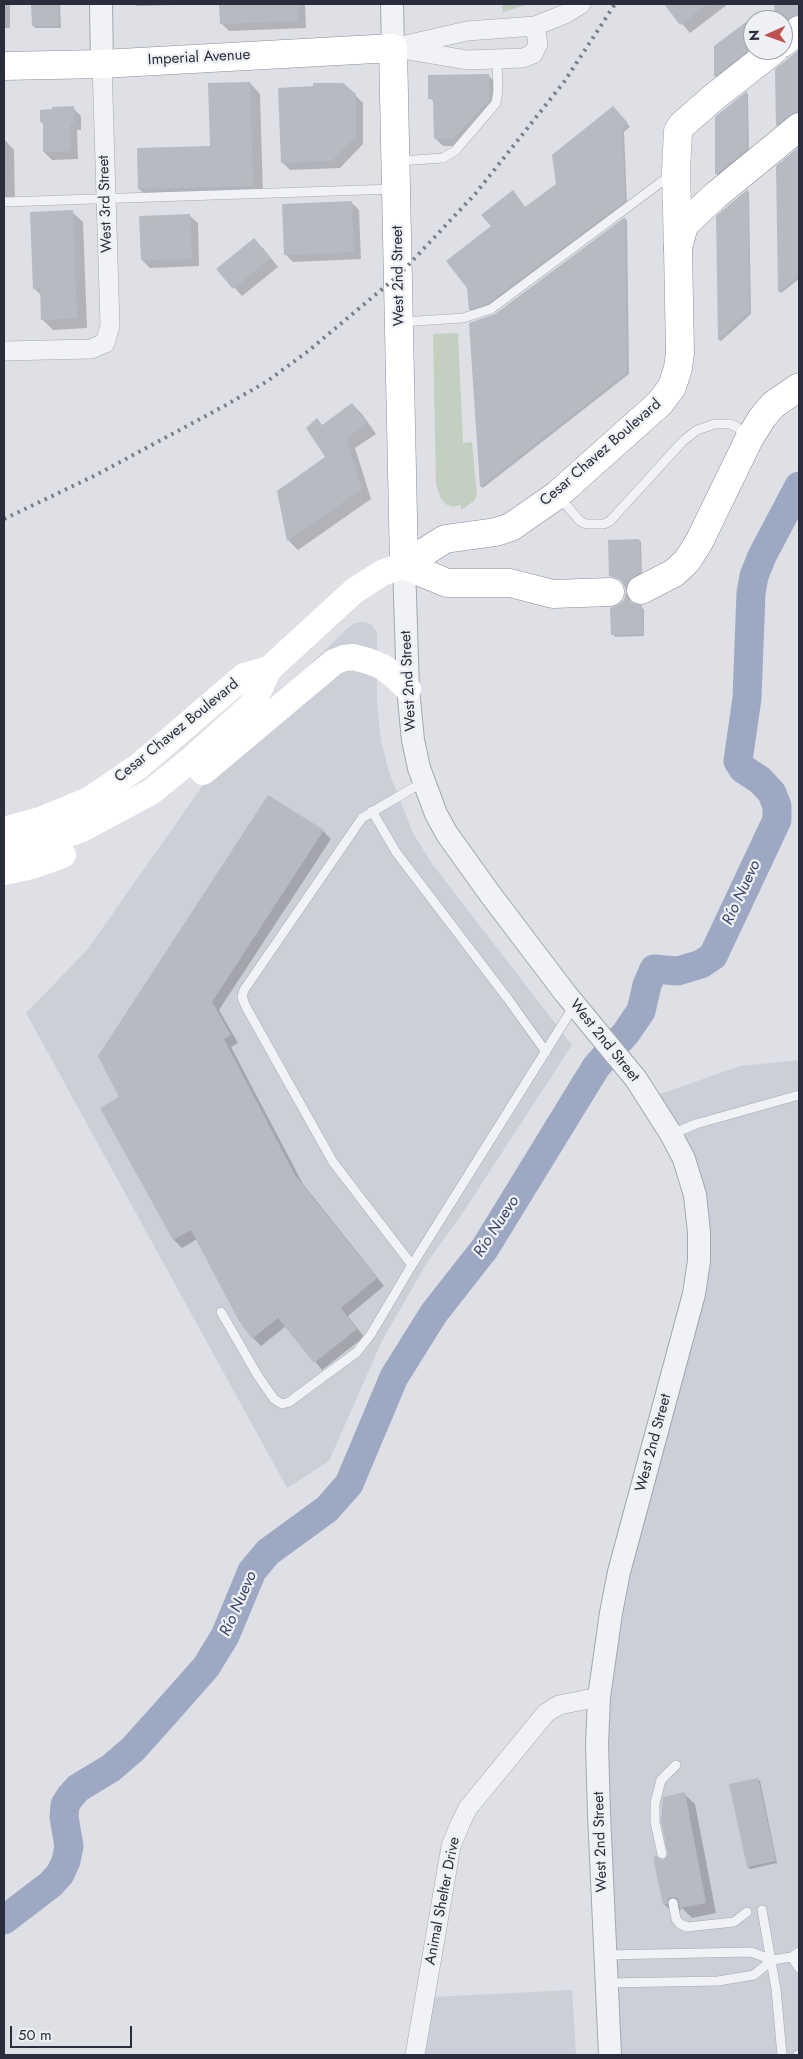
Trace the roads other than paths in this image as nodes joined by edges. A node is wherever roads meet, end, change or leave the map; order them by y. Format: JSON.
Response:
{"nodes":[{"id":1,"x":101,"y":4,"type":"edge"},
{"id":2,"x":392,"y":4,"type":"edge"},
{"id":3,"x":581,"y":4,"type":"edge"},
{"id":4,"x":535,"y":26,"type":"junction"},
{"id":5,"x":393,"y":48,"type":"junction"},
{"id":6,"x":497,"y":59,"type":"junction"},
{"id":7,"x":762,"y":60,"type":"edge"},
{"id":8,"x":102,"y":64,"type":"junction"},
{"id":9,"x":4,"y":66,"type":"edge"},
{"id":10,"x":799,"y":127,"type":"edge"},
{"id":11,"x":396,"y":161,"type":"junction"},
{"id":12,"x":676,"y":171,"type":"junction"},
{"id":13,"x":397,"y":189,"type":"junction"},
{"id":14,"x":106,"y":199,"type":"junction"},
{"id":15,"x":4,"y":202,"type":"edge"},
{"id":16,"x":678,"y":248,"type":"junction"},
{"id":17,"x":400,"y":322,"type":"junction"},
{"id":18,"x":4,"y":351,"type":"edge"},
{"id":19,"x":798,"y":388,"type":"edge"},
{"id":20,"x":749,"y":439,"type":"junction"},
{"id":21,"x":557,"y":495,"type":"junction"},
{"id":22,"x":404,"y":565,"type":"junction"},
{"id":23,"x":641,"y":590,"type":"dead end"},
{"id":24,"x":610,"y":592,"type":"dead end"},
{"id":25,"x":269,"y":669,"type":"junction"},
{"id":26,"x":408,"y":689,"type":"junction"},
{"id":27,"x":423,"y":782,"type":"junction"},
{"id":28,"x":372,"y":811,"type":"junction"},
{"id":29,"x":4,"y":830,"type":"edge"},
{"id":30,"x":4,"y":853,"type":"edge"},
{"id":31,"x":4,"y":872,"type":"edge"},
{"id":32,"x":575,"y":1006,"type":"junction"},
{"id":33,"x":546,"y":1052,"type":"junction"},
{"id":34,"x":799,"y":1095,"type":"edge"},
{"id":35,"x":671,"y":1134,"type":"junction"},
{"id":36,"x":412,"y":1265,"type":"junction"},
{"id":37,"x":221,"y":1312,"type":"dead end"},
{"id":38,"x":599,"y":1697,"type":"junction"},
{"id":39,"x":676,"y":1766,"type":"dead end"},
{"id":40,"x":662,"y":1854,"type":"dead end"},
{"id":41,"x":673,"y":1903,"type":"dead end"},
{"id":42,"x":762,"y":1910,"type":"dead end"},
{"id":43,"x":747,"y":1912,"type":"dead end"},
{"id":44,"x":606,"y":1955,"type":"junction"},
{"id":45,"x":796,"y":1955,"type":"edge"},
{"id":46,"x":772,"y":1960,"type":"junction"},
{"id":47,"x":799,"y":1968,"type":"edge"},
{"id":48,"x":607,"y":1983,"type":"junction"},
{"id":49,"x":415,"y":2055,"type":"edge"},
{"id":50,"x":610,"y":2055,"type":"edge"},
{"id":51,"x":782,"y":2055,"type":"edge"}],
"edges":[{"from":1,"to":8,"type":"street"},
{"from":2,"to":5,"type":"street"},
{"from":3,"to":4,"type":"street","name":"Imperial Avenue"},
{"from":4,"to":5,"type":"street","name":"Imperial Avenue"},
{"from":4,"to":6,"type":"street","name":"Imperial Avenue"},
{"from":5,"to":6,"type":"street","name":"Imperial Avenue"},
{"from":5,"to":8,"type":"main road","name":"Imperial Avenue"},
{"from":5,"to":11,"type":"main road","name":"West 2nd Street"},
{"from":6,"to":11,"type":"lane"},
{"from":7,"to":12,"type":"main road"},
{"from":8,"to":9,"type":"main road","name":"Imperial Avenue"},
{"from":8,"to":14,"type":"street","name":"West 3rd Street"},
{"from":10,"to":16,"type":"main road","name":"Cesar Chavez Boulevard"},
{"from":11,"to":13,"type":"main road","name":"West 2nd Street"},
{"from":12,"to":16,"type":"main road"},
{"from":12,"to":17,"type":"lane"},
{"from":13,"to":14,"type":"lane"},
{"from":13,"to":17,"type":"main road","name":"West 2nd Street"},
{"from":14,"to":15,"type":"lane"},
{"from":14,"to":18,"type":"street","name":"West 3rd Street"},
{"from":16,"to":21,"type":"main road","name":"Cesar Chavez Boulevard"},
{"from":17,"to":22,"type":"main road","name":"West 2nd Street"},
{"from":19,"to":20,"type":"main road"},
{"from":20,"to":21,"type":"lane"},
{"from":20,"to":23,"type":"main road"},
{"from":21,"to":22,"type":"main road","name":"Cesar Chavez Boulevard"},
{"from":22,"to":24,"type":"main road"},
{"from":22,"to":25,"type":"main road","name":"Cesar Chavez Boulevard"},
{"from":22,"to":26,"type":"street","name":"West 2nd Street"},
{"from":25,"to":29,"type":"main road","name":"Cesar Chavez Boulevard"},
{"from":25,"to":30,"type":"main road","name":"Cesar Chavez Boulevard"},
{"from":26,"to":27,"type":"street","name":"West 2nd Street"},
{"from":26,"to":31,"type":"main road"},
{"from":27,"to":28,"type":"lane"},
{"from":27,"to":32,"type":"street","name":"West 2nd Street"},
{"from":28,"to":33,"type":"lane"},
{"from":28,"to":36,"type":"lane"},
{"from":32,"to":33,"type":"lane"},
{"from":32,"to":35,"type":"street","name":"West 2nd Street"},
{"from":33,"to":36,"type":"lane"},
{"from":34,"to":35,"type":"lane"},
{"from":35,"to":38,"type":"street","name":"West 2nd Street"},
{"from":36,"to":37,"type":"lane"},
{"from":38,"to":44,"type":"street","name":"West 2nd Street"},
{"from":38,"to":49,"type":"street","name":"Animal Shelter Drive"},
{"from":39,"to":40,"type":"lane"},
{"from":41,"to":43,"type":"lane"},
{"from":42,"to":46,"type":"lane"},
{"from":44,"to":46,"type":"lane"},
{"from":44,"to":48,"type":"street","name":"West 2nd Street"},
{"from":45,"to":46,"type":"lane"},
{"from":45,"to":47,"type":"lane"},
{"from":46,"to":48,"type":"lane"},
{"from":46,"to":51,"type":"lane"},
{"from":48,"to":50,"type":"street","name":"West 2nd Street"}]}
